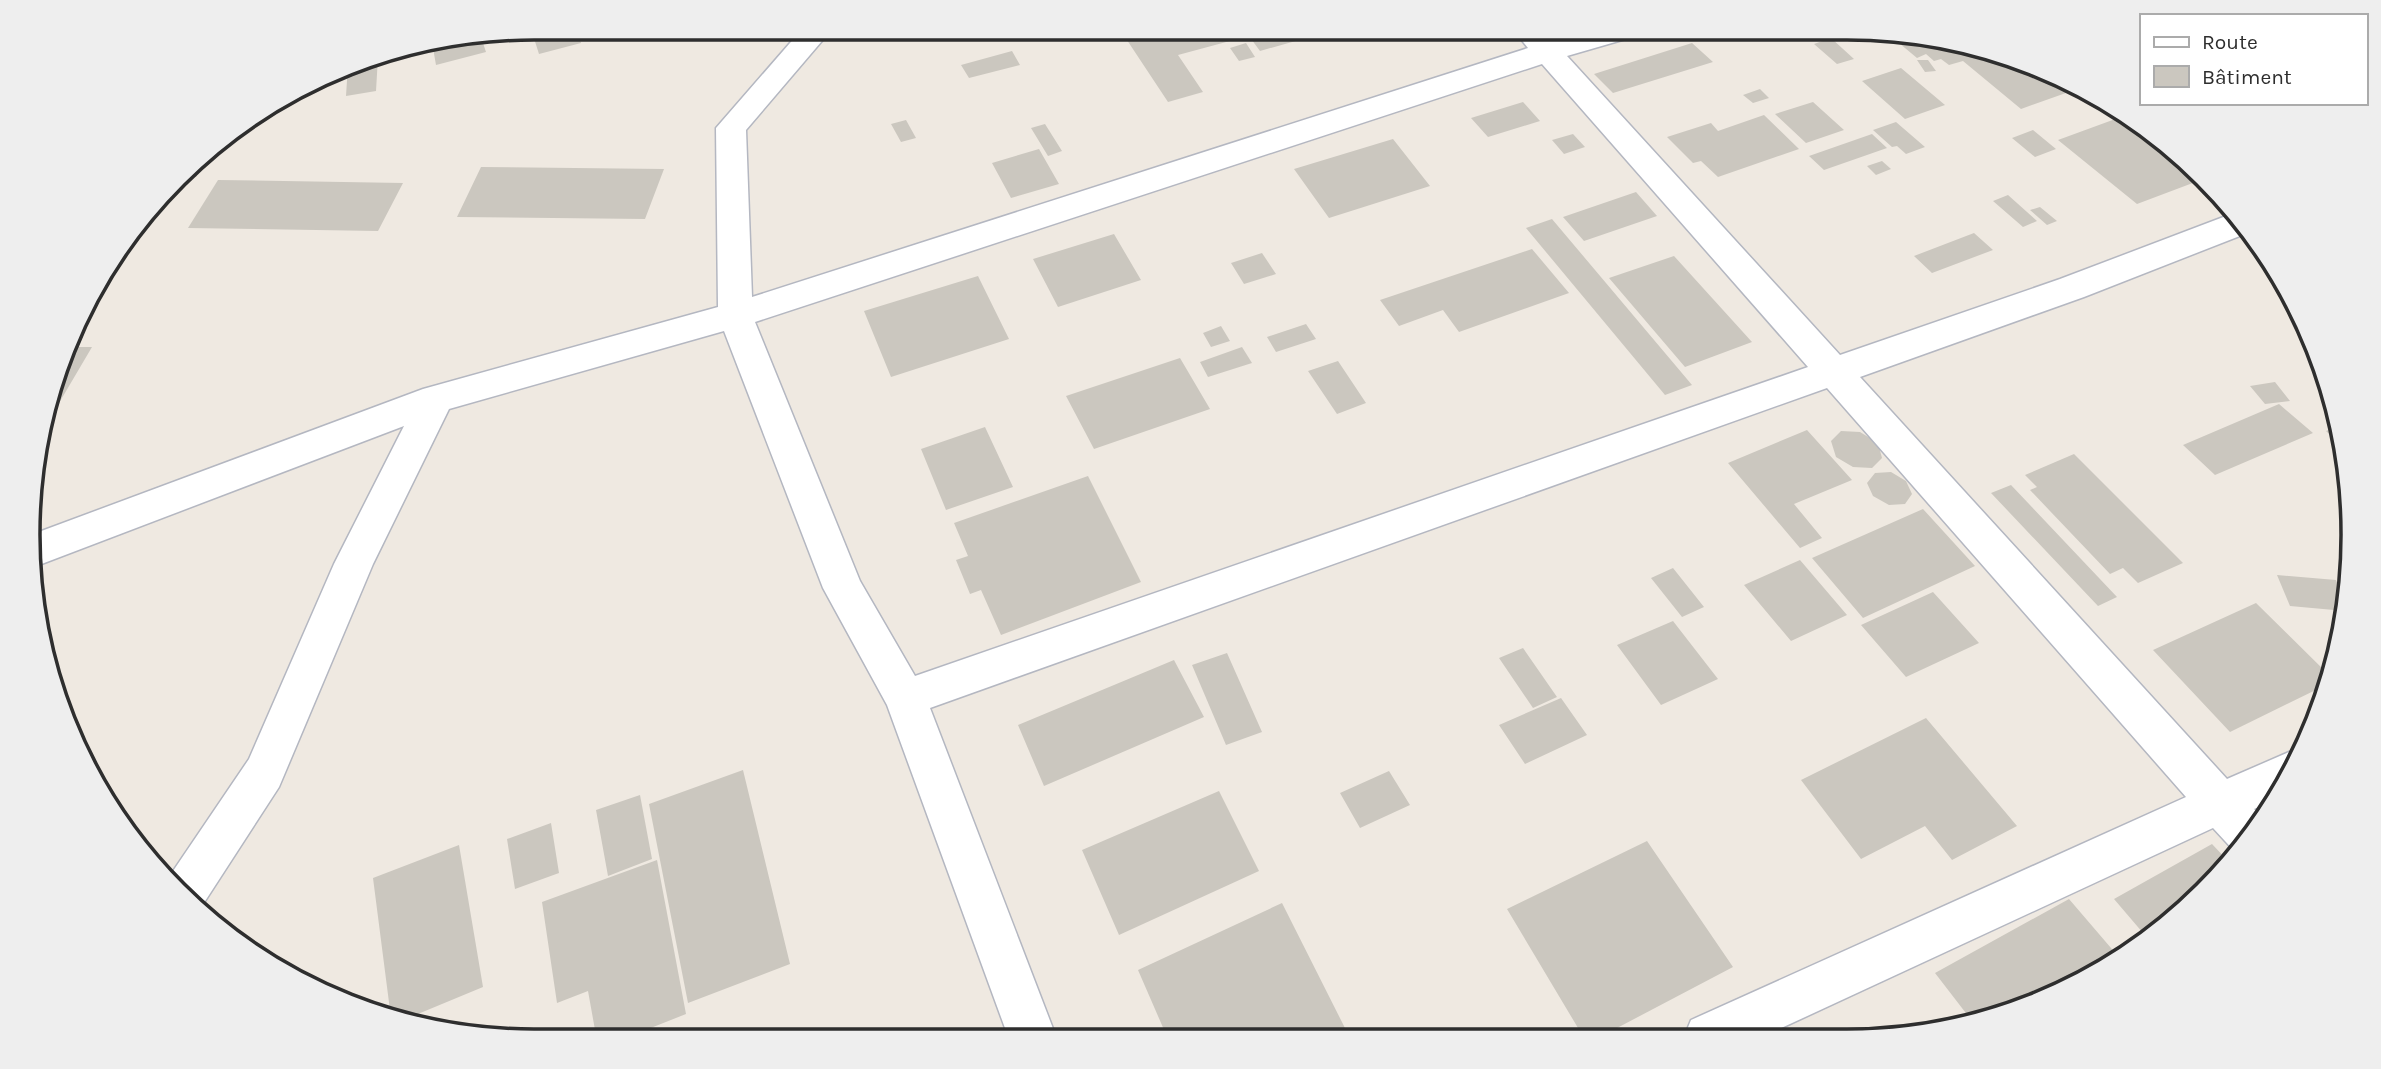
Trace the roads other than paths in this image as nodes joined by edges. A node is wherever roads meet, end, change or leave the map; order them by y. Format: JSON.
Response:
{"nodes":[{"id":1,"x":808,"y":40,"type":"edge"},
{"id":2,"x":1537,"y":40,"type":"edge"},
{"id":3,"x":2232,"y":226,"type":"edge"},
{"id":4,"x":735,"y":315,"type":"junction"},
{"id":5,"x":1835,"y":372,"type":"junction"},
{"id":6,"x":436,"y":399,"type":"junction"},
{"id":7,"x":40,"y":548,"type":"edge"},
{"id":8,"x":905,"y":698,"type":"junction"},
{"id":9,"x":2277,"y":777,"type":"edge"},
{"id":10,"x":2221,"y":804,"type":"junction"},
{"id":11,"x":2243,"y":829,"type":"edge"},
{"id":12,"x":189,"y":888,"type":"edge"},
{"id":13,"x":1029,"y":1029,"type":"edge"},
{"id":14,"x":1726,"y":1029,"type":"edge"}],
"edges":[{"from":1,"to":4,"type":"street"},
{"from":2,"to":4,"type":"street"},
{"from":2,"to":5,"type":"street"},
{"from":3,"to":5,"type":"street"},
{"from":4,"to":6,"type":"street"},
{"from":4,"to":8,"type":"street"},
{"from":5,"to":8,"type":"street"},
{"from":5,"to":10,"type":"street"},
{"from":6,"to":7,"type":"street"},
{"from":6,"to":12,"type":"street"},
{"from":8,"to":13,"type":"street"},
{"from":9,"to":10,"type":"street"},
{"from":10,"to":11,"type":"street"},
{"from":10,"to":14,"type":"street"}]}
